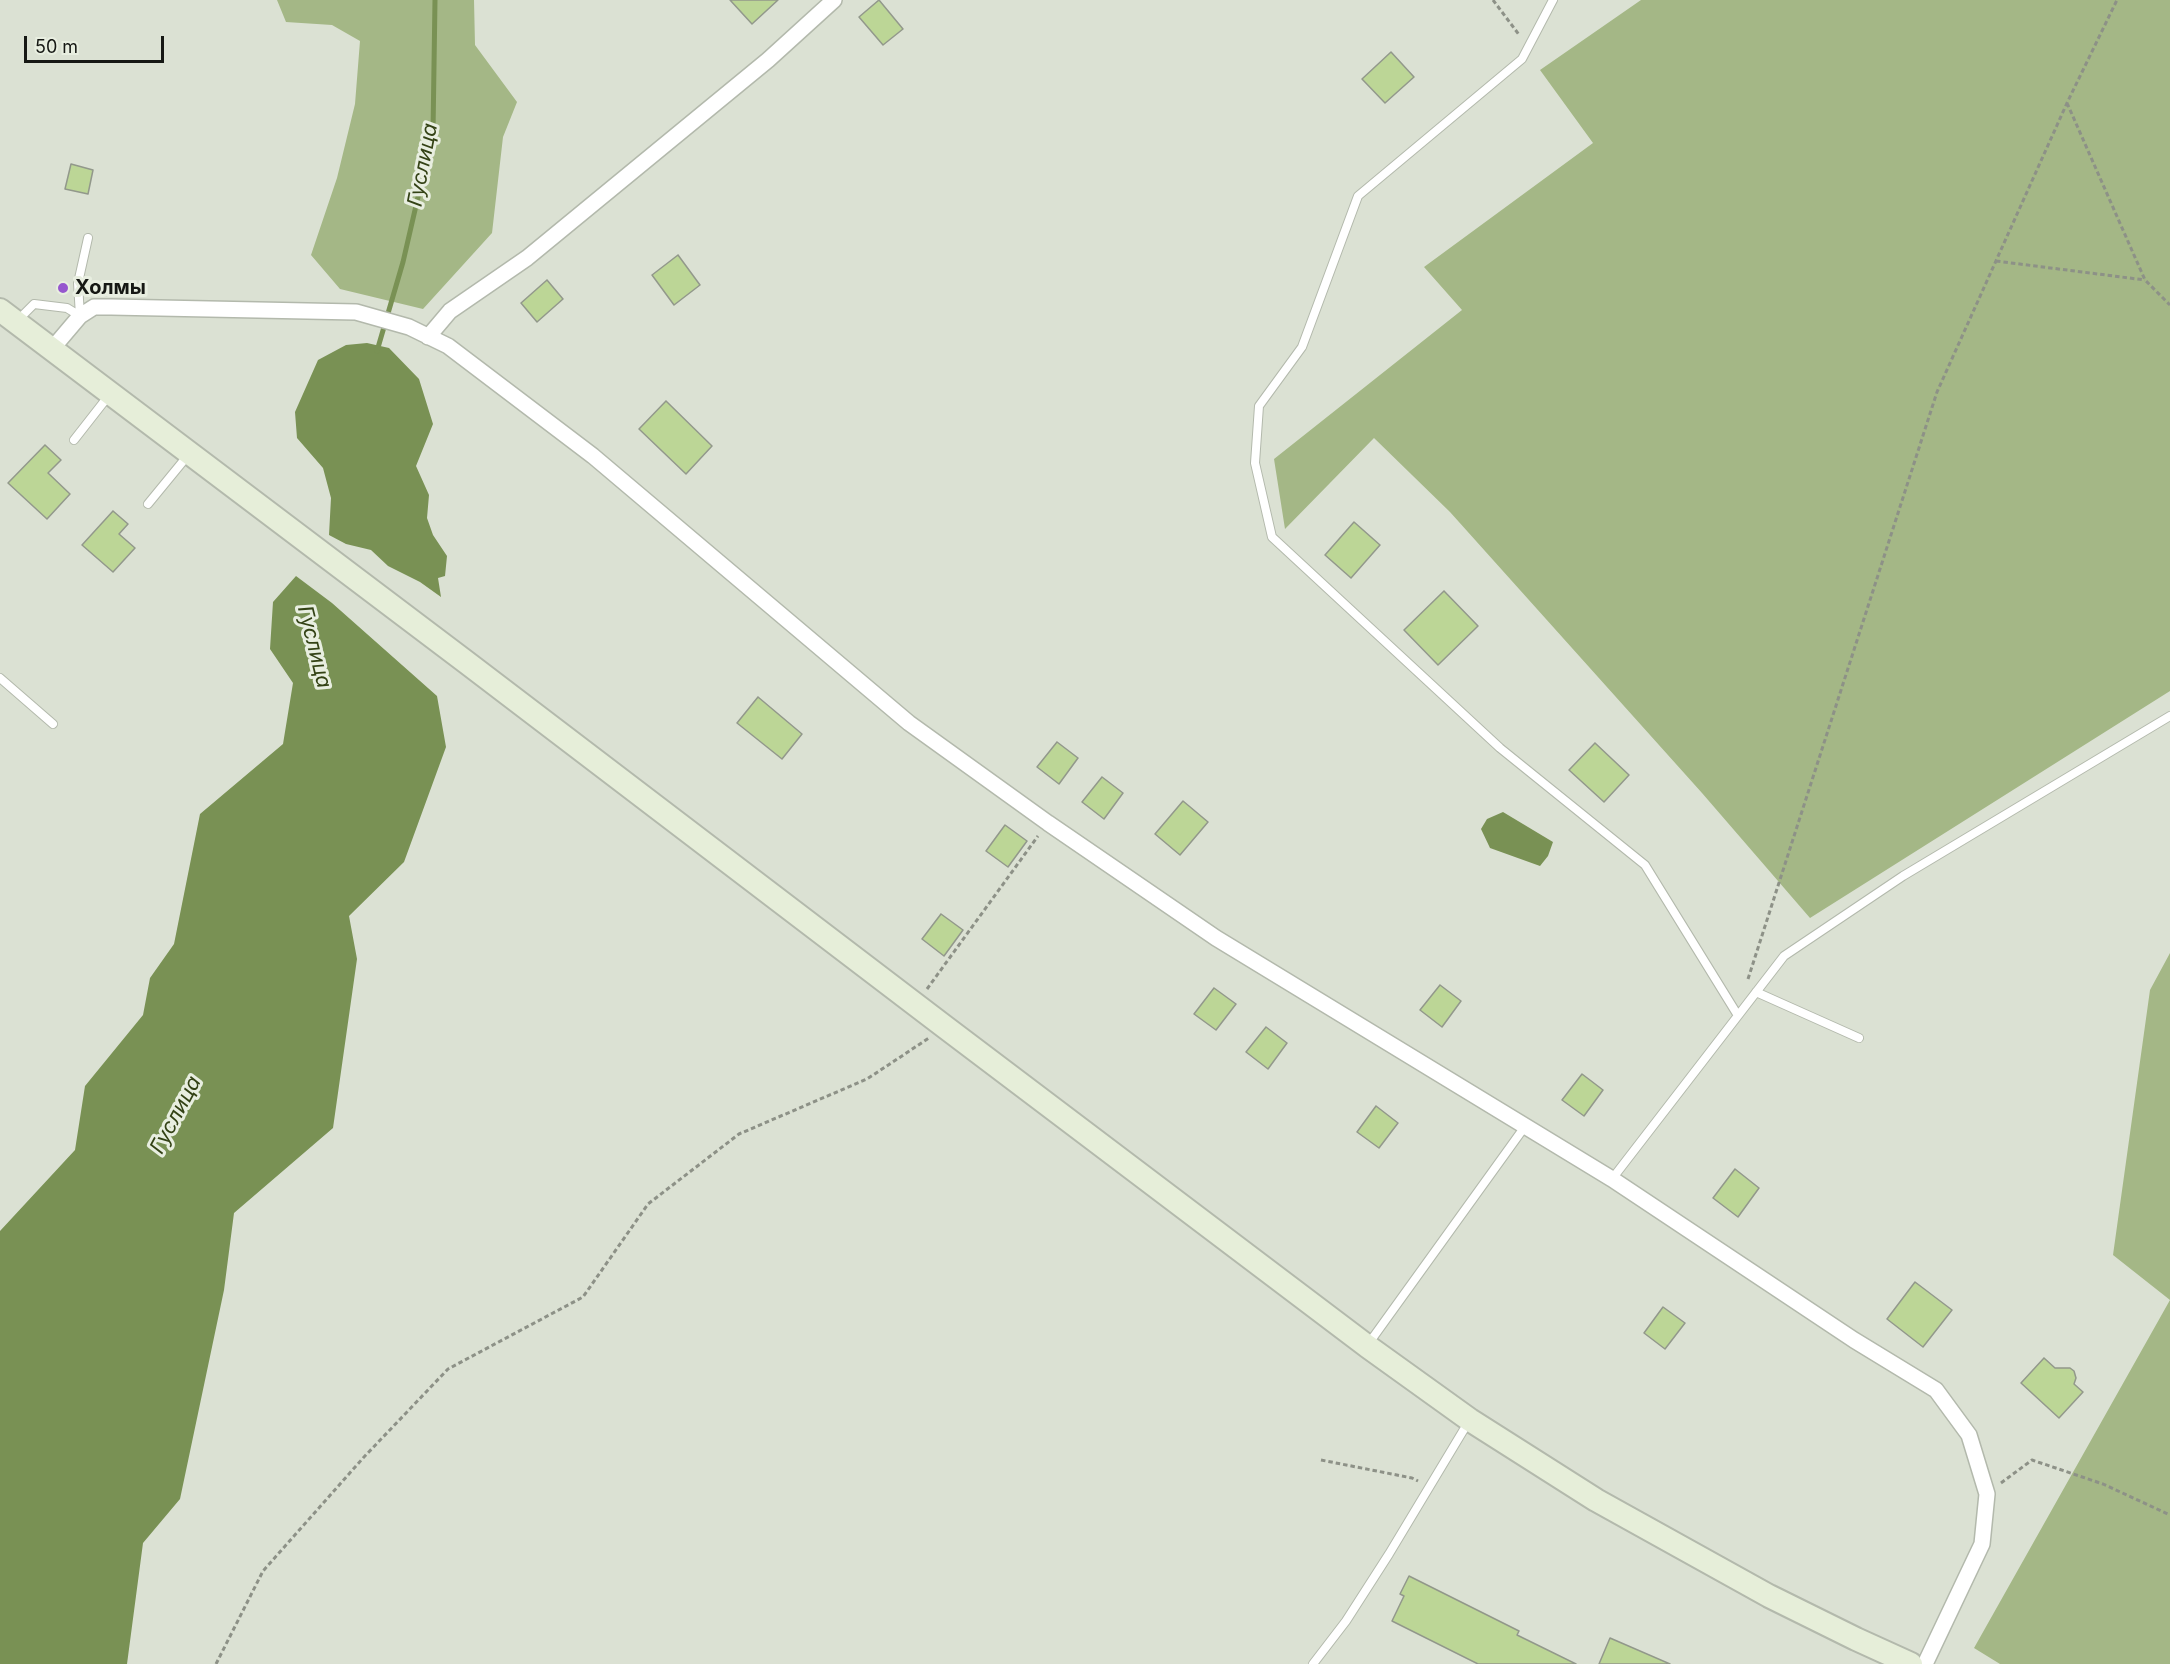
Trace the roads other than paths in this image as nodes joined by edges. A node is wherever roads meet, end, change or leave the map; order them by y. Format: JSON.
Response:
{"nodes":[{"id":1,"x":834,"y":0,"type":"edge"},
{"id":2,"x":1553,"y":0,"type":"edge"},
{"id":3,"x":88,"y":238,"type":"dead end"},
{"id":4,"x":8,"y":315,"type":"edge"},
{"id":5,"x":80,"y":316,"type":"junction"},
{"id":6,"x":428,"y":337,"type":"junction"},
{"id":7,"x":52,"y":349,"type":"junction"},
{"id":8,"x":110,"y":393,"type":"junction"},
{"id":9,"x":74,"y":440,"type":"dead end"},
{"id":10,"x":190,"y":453,"type":"junction"},
{"id":11,"x":148,"y":504,"type":"dead end"},
{"id":12,"x":0,"y":678,"type":"edge"},
{"id":13,"x":2170,"y":716,"type":"edge"},
{"id":14,"x":53,"y":724,"type":"dead end"},
{"id":15,"x":1756,"y":992,"type":"junction"},
{"id":16,"x":1737,"y":1014,"type":"junction"},
{"id":17,"x":1859,"y":1038,"type":"dead end"},
{"id":18,"x":1526,"y":1125,"type":"junction"},
{"id":19,"x":1612,"y":1179,"type":"junction"},
{"id":20,"x":1367,"y":1346,"type":"junction"},
{"id":21,"x":1470,"y":1420,"type":"junction"},
{"id":22,"x":1313,"y":1664,"type":"edge"},
{"id":23,"x":1911,"y":1664,"type":"edge"},
{"id":24,"x":1925,"y":1664,"type":"edge"}],
"edges":[{"from":1,"to":6,"type":"street"},
{"from":2,"to":16,"type":"lane"},
{"from":3,"to":5,"type":"lane"},
{"from":4,"to":5,"type":"lane"},
{"from":4,"to":7,"type":"main road"},
{"from":5,"to":6,"type":"street"},
{"from":5,"to":7,"type":"street"},
{"from":6,"to":18,"type":"street"},
{"from":7,"to":8,"type":"main road"},
{"from":8,"to":9,"type":"lane"},
{"from":8,"to":10,"type":"main road"},
{"from":10,"to":11,"type":"lane"},
{"from":10,"to":20,"type":"main road"},
{"from":12,"to":14,"type":"lane"},
{"from":13,"to":15,"type":"lane"},
{"from":15,"to":16,"type":"lane"},
{"from":15,"to":17,"type":"lane"},
{"from":16,"to":19,"type":"lane"},
{"from":18,"to":19,"type":"street"},
{"from":18,"to":20,"type":"lane"},
{"from":19,"to":24,"type":"street"},
{"from":20,"to":21,"type":"main road"},
{"from":21,"to":22,"type":"lane"},
{"from":21,"to":23,"type":"main road"}]}
